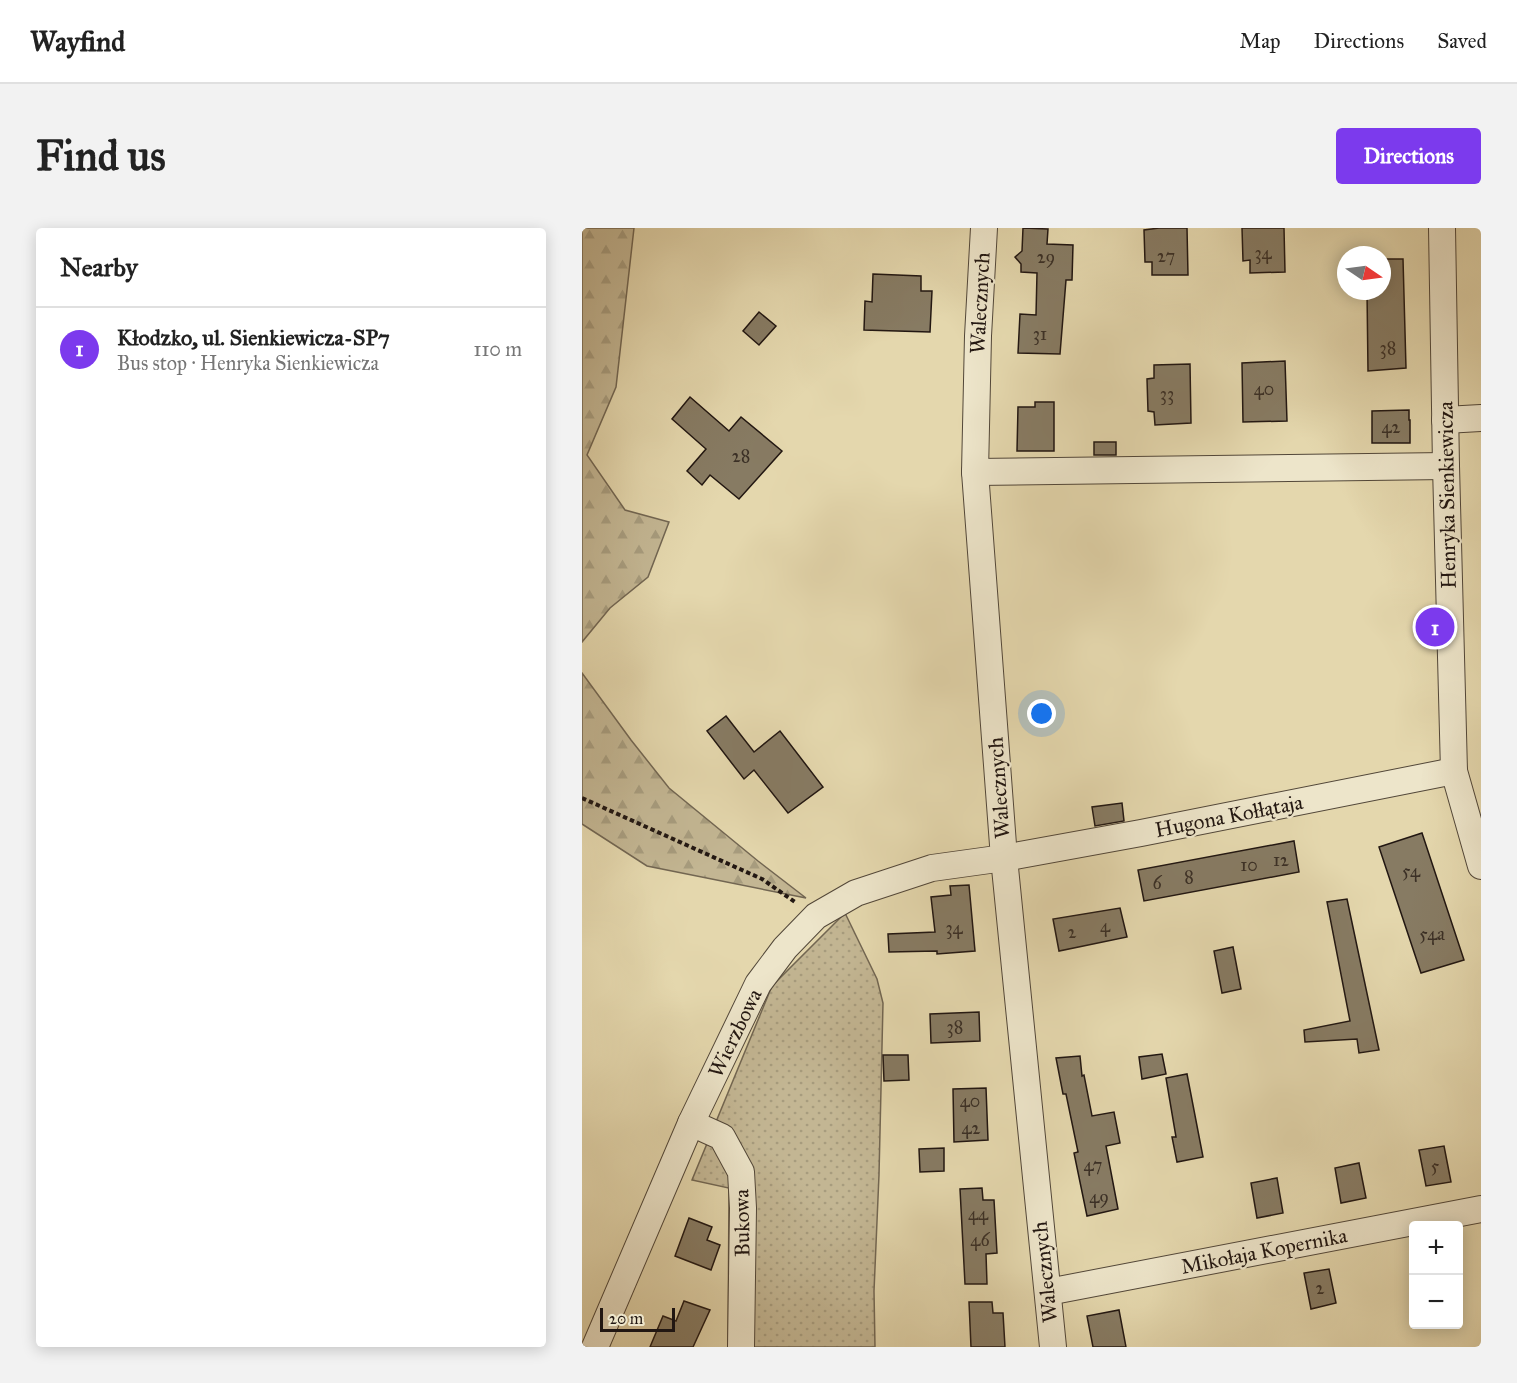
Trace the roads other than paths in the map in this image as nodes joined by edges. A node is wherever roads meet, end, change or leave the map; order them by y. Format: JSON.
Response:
{"nodes":[{"id":1,"x":984,"y":228,"type":"edge"},
{"id":2,"x":1442,"y":228,"type":"edge"},
{"id":3,"x":1481,"y":418,"type":"edge"},
{"id":4,"x":1445,"y":420,"type":"junction"},
{"id":5,"x":1446,"y":466,"type":"junction"},
{"id":6,"x":975,"y":472,"type":"junction"},
{"id":7,"x":1454,"y":771,"type":"junction"},
{"id":8,"x":1004,"y":858,"type":"junction"},
{"id":9,"x":1481,"y":866,"type":"edge"},
{"id":10,"x":692,"y":1123,"type":"junction"},
{"id":11,"x":1481,"y":1209,"type":"edge"},
{"id":12,"x":1048,"y":1292,"type":"junction"},
{"id":13,"x":592,"y":1344,"type":"edge"},
{"id":14,"x":741,"y":1347,"type":"edge"},
{"id":15,"x":1053,"y":1347,"type":"edge"}],
"edges":[{"from":1,"to":6,"type":"street","name":"Walecznych"},
{"from":2,"to":4,"type":"street","name":"Henryka Sienkiewicza"},
{"from":3,"to":4,"type":"street"},
{"from":4,"to":5,"type":"street","name":"Henryka Sienkiewicza"},
{"from":5,"to":6,"type":"street"},
{"from":5,"to":7,"type":"street","name":"Henryka Sienkiewicza"},
{"from":6,"to":8,"type":"street","name":"Walecznych"},
{"from":7,"to":8,"type":"street","name":"Hugona Kołłątaja"},
{"from":7,"to":9,"type":"street","name":"Henryka Sienkiewicza"},
{"from":8,"to":10,"type":"street","name":"Wierzbowa"},
{"from":8,"to":12,"type":"street","name":"Walecznych"},
{"from":10,"to":13,"type":"street","name":"Wierzbowa"},
{"from":10,"to":14,"type":"street","name":"Bukowa"},
{"from":11,"to":12,"type":"street","name":"Mikołaja Kopernika"},
{"from":12,"to":15,"type":"street","name":"Walecznych"}]}
